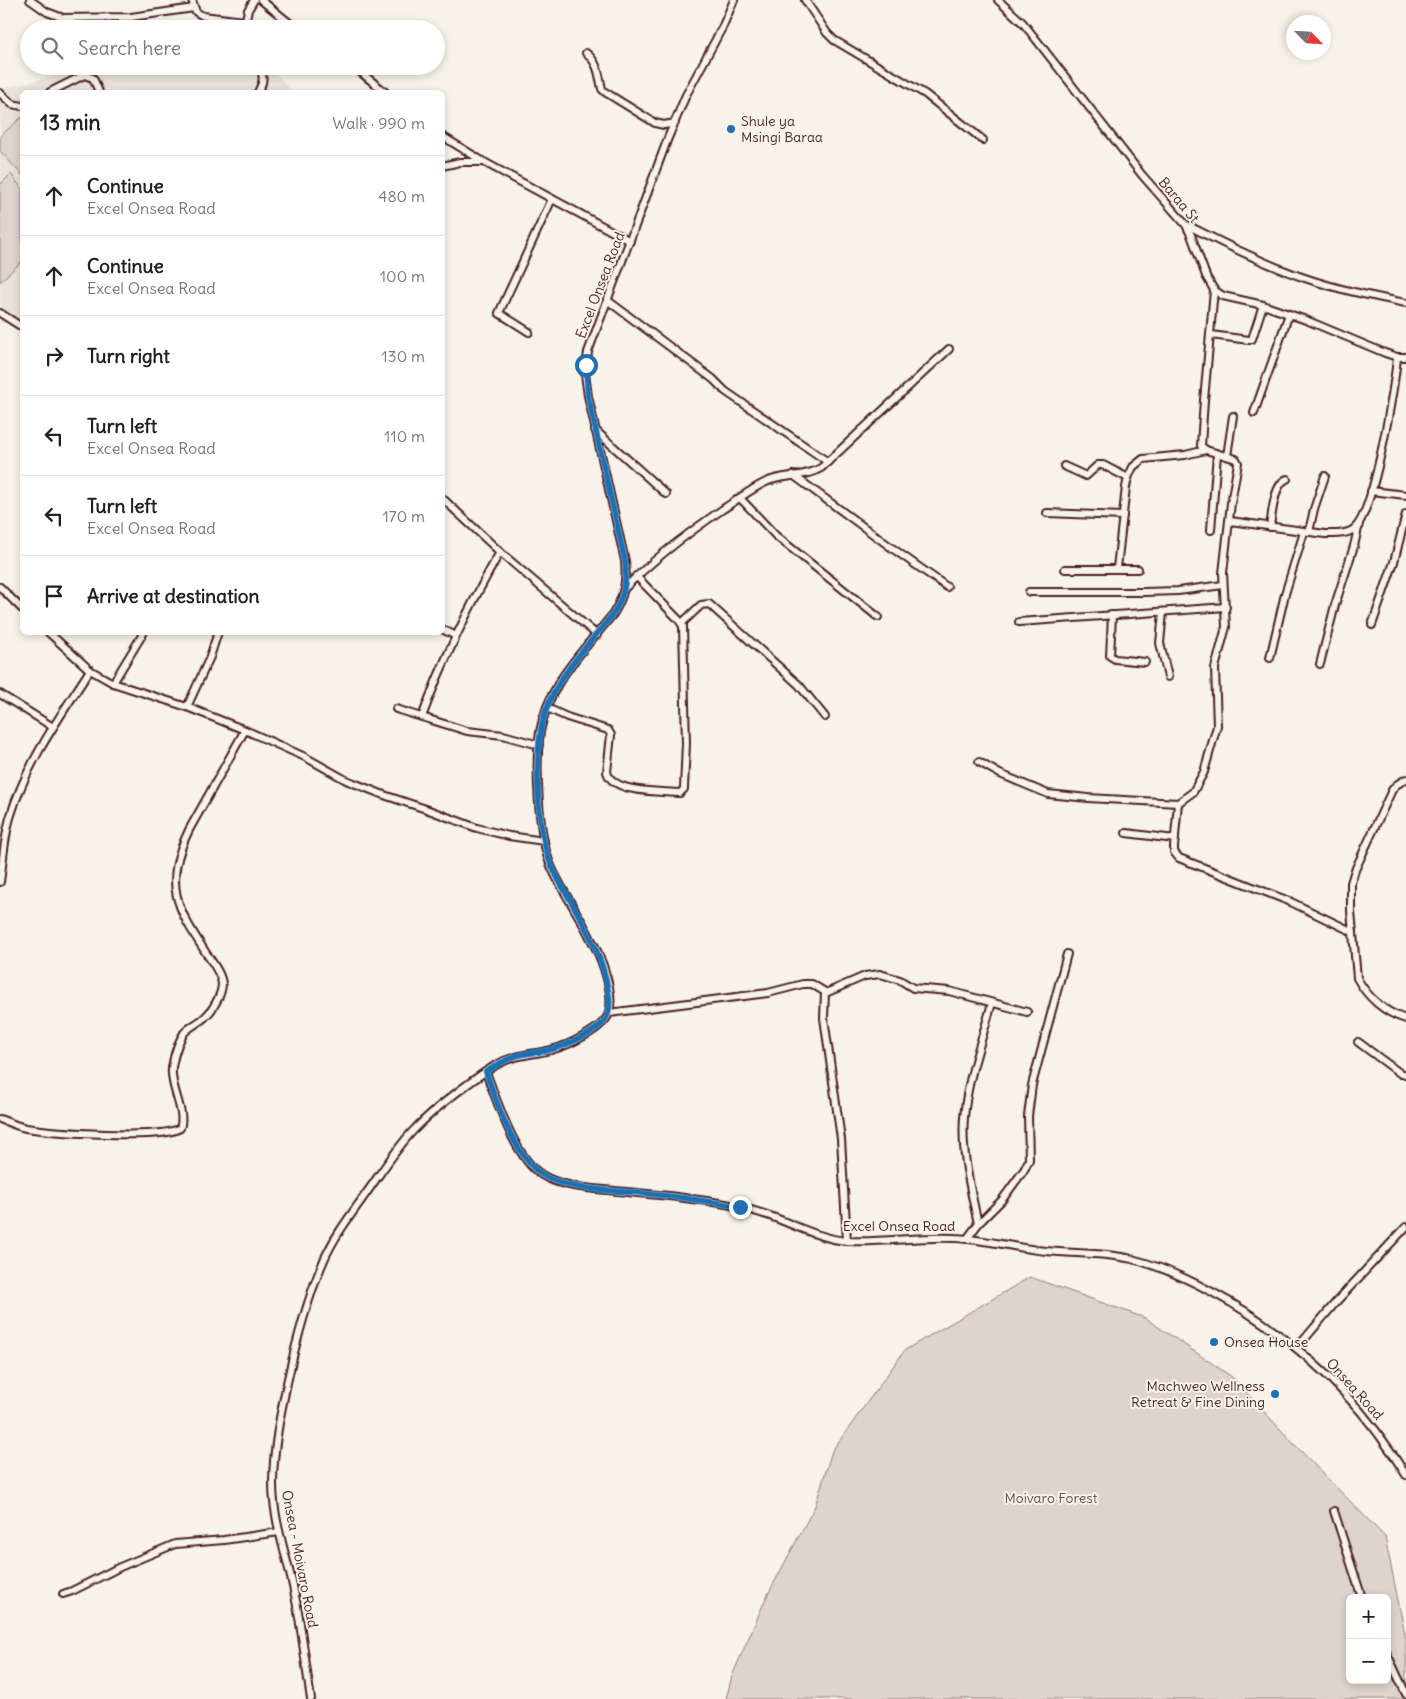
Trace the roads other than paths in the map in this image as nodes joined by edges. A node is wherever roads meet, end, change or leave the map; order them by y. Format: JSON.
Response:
{"nodes":[{"id":1,"x":30,"y":0,"type":"edge"},
{"id":2,"x":192,"y":0,"type":"edge"},
{"id":3,"x":254,"y":0,"type":"edge"},
{"id":4,"x":261,"y":0,"type":"edge"},
{"id":5,"x":734,"y":0,"type":"edge"},
{"id":6,"x":806,"y":0,"type":"edge"},
{"id":7,"x":998,"y":0,"type":"edge"},
{"id":8,"x":194,"y":8,"type":"junction"},
{"id":9,"x":236,"y":20,"type":"edge"},
{"id":10,"x":244,"y":20,"type":"edge"},
{"id":11,"x":287,"y":20,"type":"edge"},
{"id":12,"x":586,"y":53,"type":"dead end"},
{"id":13,"x":84,"y":75,"type":"edge"},
{"id":14,"x":84,"y":75,"type":"edge"},
{"id":15,"x":262,"y":75,"type":"edge"},
{"id":16,"x":364,"y":75,"type":"edge"},
{"id":17,"x":54,"y":90,"type":"edge"},
{"id":18,"x":98,"y":90,"type":"edge"},
{"id":19,"x":259,"y":90,"type":"edge"},
{"id":20,"x":383,"y":90,"type":"edge"},
{"id":21,"x":0,"y":93,"type":"edge"},
{"id":22,"x":20,"y":106,"type":"edge"},
{"id":23,"x":675,"y":123,"type":"junction"},
{"id":24,"x":445,"y":138,"type":"edge"},
{"id":25,"x":983,"y":140,"type":"dead end"},
{"id":26,"x":484,"y":162,"type":"junction"},
{"id":27,"x":445,"y":165,"type":"edge"},
{"id":28,"x":552,"y":199,"type":"junction"},
{"id":29,"x":1186,"y":225,"type":"junction"},
{"id":30,"x":630,"y":241,"type":"junction"},
{"id":31,"x":1214,"y":290,"type":"junction"},
{"id":32,"x":607,"y":300,"type":"junction"},
{"id":33,"x":1406,"y":303,"type":"edge"},
{"id":34,"x":1263,"y":305,"type":"junction"},
{"id":35,"x":0,"y":313,"type":"edge"},
{"id":36,"x":1289,"y":314,"type":"junction"},
{"id":37,"x":20,"y":326,"type":"edge"},
{"id":38,"x":529,"y":332,"type":"dead end"},
{"id":39,"x":1211,"y":334,"type":"junction"},
{"id":40,"x":949,"y":349,"type":"dead end"},
{"id":41,"x":1397,"y":357,"type":"junction"},
{"id":42,"x":1406,"y":357,"type":"edge"},
{"id":43,"x":1254,"y":413,"type":"dead end"},
{"id":44,"x":1233,"y":416,"type":"dead end"},
{"id":45,"x":595,"y":430,"type":"junction"},
{"id":46,"x":1206,"y":450,"type":"junction"},
{"id":47,"x":1217,"y":454,"type":"junction"},
{"id":48,"x":1227,"y":456,"type":"junction"},
{"id":49,"x":828,"y":462,"type":"junction"},
{"id":50,"x":1064,"y":466,"type":"dead end"},
{"id":51,"x":793,"y":474,"type":"junction"},
{"id":52,"x":1324,"y":476,"type":"dead end"},
{"id":53,"x":1128,"y":478,"type":"junction"},
{"id":54,"x":1287,"y":479,"type":"dead end"},
{"id":55,"x":1371,"y":491,"type":"junction"},
{"id":56,"x":666,"y":494,"type":"dead end"},
{"id":57,"x":1406,"y":495,"type":"edge"},
{"id":58,"x":740,"y":498,"type":"junction"},
{"id":59,"x":445,"y":501,"type":"edge"},
{"id":60,"x":1047,"y":514,"type":"dead end"},
{"id":61,"x":1406,"y":514,"type":"edge"},
{"id":62,"x":1123,"y":516,"type":"junction"},
{"id":63,"x":1230,"y":521,"type":"junction"},
{"id":64,"x":1359,"y":523,"type":"junction"},
{"id":65,"x":1270,"y":527,"type":"junction"},
{"id":66,"x":1211,"y":530,"type":"dead end"},
{"id":67,"x":1307,"y":532,"type":"junction"},
{"id":68,"x":500,"y":552,"type":"junction"},
{"id":69,"x":1117,"y":568,"type":"junction"},
{"id":70,"x":1138,"y":568,"type":"dead end"},
{"id":71,"x":1064,"y":569,"type":"dead end"},
{"id":72,"x":636,"y":576,"type":"junction"},
{"id":73,"x":1223,"y":585,"type":"junction"},
{"id":74,"x":0,"y":587,"type":"edge"},
{"id":75,"x":947,"y":587,"type":"dead end"},
{"id":76,"x":624,"y":589,"type":"junction"},
{"id":77,"x":1029,"y":592,"type":"dead end"},
{"id":78,"x":20,"y":607,"type":"edge"},
{"id":79,"x":1226,"y":607,"type":"junction"},
{"id":80,"x":1163,"y":612,"type":"junction"},
{"id":81,"x":1112,"y":615,"type":"junction"},
{"id":82,"x":878,"y":617,"type":"dead end"},
{"id":83,"x":1019,"y":622,"type":"dead end"},
{"id":84,"x":682,"y":623,"type":"junction"},
{"id":85,"x":1372,"y":626,"type":"dead end"},
{"id":86,"x":445,"y":630,"type":"edge"},
{"id":87,"x":51,"y":635,"type":"edge"},
{"id":88,"x":142,"y":635,"type":"edge"},
{"id":89,"x":217,"y":635,"type":"edge"},
{"id":90,"x":597,"y":635,"type":"junction"},
{"id":91,"x":456,"y":636,"type":"junction"},
{"id":92,"x":1270,"y":658,"type":"dead end"},
{"id":93,"x":1145,"y":662,"type":"dead end"},
{"id":94,"x":1320,"y":664,"type":"dead end"},
{"id":95,"x":90,"y":670,"type":"junction"},
{"id":96,"x":1168,"y":677,"type":"dead end"},
{"id":97,"x":113,"y":683,"type":"junction"},
{"id":98,"x":0,"y":694,"type":"edge"},
{"id":99,"x":187,"y":707,"type":"junction"},
{"id":100,"x":546,"y":708,"type":"junction"},
{"id":101,"x":396,"y":709,"type":"dead end"},
{"id":102,"x":422,"y":717,"type":"junction"},
{"id":103,"x":825,"y":717,"type":"dead end"},
{"id":104,"x":53,"y":727,"type":"junction"},
{"id":105,"x":245,"y":730,"type":"junction"},
{"id":106,"x":539,"y":745,"type":"junction"},
{"id":107,"x":979,"y":762,"type":"dead end"},
{"id":108,"x":1406,"y":779,"type":"edge"},
{"id":109,"x":1178,"y":803,"type":"junction"},
{"id":110,"x":1126,"y":833,"type":"dead end"},
{"id":111,"x":1174,"y":839,"type":"junction"},
{"id":112,"x":544,"y":842,"type":"junction"},
{"id":113,"x":0,"y":882,"type":"edge"},
{"id":114,"x":1353,"y":932,"type":"junction"},
{"id":115,"x":1067,"y":954,"type":"dead end"},
{"id":116,"x":824,"y":992,"type":"junction"},
{"id":117,"x":992,"y":1003,"type":"junction"},
{"id":118,"x":1028,"y":1012,"type":"dead end"},
{"id":119,"x":609,"y":1013,"type":"junction"},
{"id":120,"x":1406,"y":1019,"type":"edge"},
{"id":121,"x":1358,"y":1042,"type":"dead end"},
{"id":122,"x":486,"y":1072,"type":"junction"},
{"id":123,"x":1406,"y":1074,"type":"edge"},
{"id":124,"x":0,"y":1119,"type":"edge"},
{"id":125,"x":978,"y":1224,"type":"junction"},
{"id":126,"x":1406,"y":1227,"type":"edge"},
{"id":127,"x":967,"y":1239,"type":"junction"},
{"id":128,"x":847,"y":1241,"type":"junction"},
{"id":129,"x":1196,"y":1284,"type":"joint"},
{"id":130,"x":1297,"y":1348,"type":"junction"},
{"id":131,"x":1406,"y":1475,"type":"edge"},
{"id":132,"x":1334,"y":1511,"type":"dead end"},
{"id":133,"x":279,"y":1532,"type":"junction"},
{"id":134,"x":63,"y":1594,"type":"dead end"},
{"id":135,"x":1361,"y":1594,"type":"edge"},
{"id":136,"x":1391,"y":1662,"type":"edge"},
{"id":137,"x":1406,"y":1694,"type":"edge"},
{"id":138,"x":311,"y":1699,"type":"edge"}],
"edges":[{"from":1,"to":8,"type":"street"},
{"from":2,"to":8,"type":"street"},
{"from":3,"to":10,"type":"street"},
{"from":4,"to":11,"type":"street"},
{"from":5,"to":23,"type":"street","name":"Excel Onsea Road"},
{"from":6,"to":25,"type":"street"},
{"from":7,"to":29,"type":"street","name":"Baraa St"},
{"from":8,"to":9,"type":"street"},
{"from":12,"to":23,"type":"street"},
{"from":13,"to":18,"type":"street"},
{"from":14,"to":17,"type":"street"},
{"from":15,"to":19,"type":"street"},
{"from":16,"to":20,"type":"street"},
{"from":21,"to":22,"type":"street"},
{"from":23,"to":30,"type":"street","name":"Excel Onsea Road"},
{"from":24,"to":26,"type":"street"},
{"from":26,"to":27,"type":"street"},
{"from":26,"to":28,"type":"street"},
{"from":28,"to":30,"type":"street"},
{"from":28,"to":38,"type":"street"},
{"from":29,"to":31,"type":"street","name":"Baraa St"},
{"from":29,"to":33,"type":"street"},
{"from":30,"to":32,"type":"street","name":"Excel Onsea Road"},
{"from":31,"to":34,"type":"street"},
{"from":31,"to":39,"type":"street"},
{"from":32,"to":45,"type":"street","name":"Excel Onsea Road"},
{"from":32,"to":49,"type":"street"},
{"from":34,"to":36,"type":"street"},
{"from":34,"to":39,"type":"street"},
{"from":35,"to":37,"type":"street"},
{"from":36,"to":41,"type":"street"},
{"from":36,"to":43,"type":"street"},
{"from":39,"to":46,"type":"street"},
{"from":40,"to":49,"type":"street"},
{"from":41,"to":42,"type":"street"},
{"from":41,"to":55,"type":"street"},
{"from":44,"to":48,"type":"street"},
{"from":45,"to":56,"type":"street"},
{"from":45,"to":76,"type":"street","name":"Excel Onsea Road"},
{"from":46,"to":47,"type":"street"},
{"from":46,"to":53,"type":"street"},
{"from":47,"to":48,"type":"street"},
{"from":47,"to":66,"type":"street"},
{"from":48,"to":63,"type":"street"},
{"from":49,"to":51,"type":"street"},
{"from":50,"to":53,"type":"street"},
{"from":51,"to":58,"type":"street"},
{"from":51,"to":75,"type":"street"},
{"from":52,"to":67,"type":"street"},
{"from":53,"to":62,"type":"street"},
{"from":54,"to":65,"type":"street"},
{"from":55,"to":57,"type":"street"},
{"from":55,"to":64,"type":"street"},
{"from":58,"to":72,"type":"street"},
{"from":58,"to":82,"type":"street"},
{"from":59,"to":68,"type":"street"},
{"from":60,"to":62,"type":"street"},
{"from":61,"to":85,"type":"street"},
{"from":62,"to":69,"type":"street"},
{"from":63,"to":65,"type":"street"},
{"from":63,"to":73,"type":"street"},
{"from":64,"to":67,"type":"street"},
{"from":64,"to":94,"type":"street"},
{"from":65,"to":67,"type":"street"},
{"from":67,"to":92,"type":"street"},
{"from":68,"to":90,"type":"street"},
{"from":68,"to":91,"type":"street"},
{"from":69,"to":70,"type":"street"},
{"from":69,"to":71,"type":"street"},
{"from":72,"to":76,"type":"street"},
{"from":72,"to":84,"type":"street"},
{"from":73,"to":77,"type":"street"},
{"from":73,"to":79,"type":"street"},
{"from":74,"to":78,"type":"street"},
{"from":76,"to":90,"type":"street","name":"Excel Onsea Road"},
{"from":79,"to":80,"type":"street"},
{"from":79,"to":109,"type":"street"},
{"from":80,"to":81,"type":"street"},
{"from":80,"to":96,"type":"street"},
{"from":81,"to":83,"type":"street"},
{"from":81,"to":93,"type":"street"},
{"from":84,"to":100,"type":"street"},
{"from":84,"to":103,"type":"street"},
{"from":86,"to":91,"type":"street"},
{"from":87,"to":95,"type":"street"},
{"from":88,"to":97,"type":"street"},
{"from":89,"to":99,"type":"street"},
{"from":90,"to":100,"type":"street","name":"Excel Onsea Road"},
{"from":91,"to":102,"type":"street"},
{"from":95,"to":97,"type":"street"},
{"from":95,"to":104,"type":"street"},
{"from":97,"to":99,"type":"street"},
{"from":98,"to":104,"type":"street"},
{"from":99,"to":105,"type":"street"},
{"from":100,"to":106,"type":"street","name":"Excel Onsea Road"},
{"from":101,"to":102,"type":"street"},
{"from":102,"to":106,"type":"street"},
{"from":104,"to":113,"type":"street"},
{"from":105,"to":112,"type":"street"},
{"from":105,"to":124,"type":"street"},
{"from":106,"to":112,"type":"street","name":"Excel Onsea Road"},
{"from":107,"to":109,"type":"street"},
{"from":108,"to":114,"type":"street"},
{"from":109,"to":111,"type":"street"},
{"from":110,"to":111,"type":"street"},
{"from":111,"to":114,"type":"street"},
{"from":112,"to":119,"type":"street","name":"Excel Onsea Road"},
{"from":114,"to":120,"type":"street"},
{"from":115,"to":125,"type":"street"},
{"from":116,"to":117,"type":"street"},
{"from":116,"to":119,"type":"street"},
{"from":116,"to":128,"type":"street"},
{"from":117,"to":118,"type":"street"},
{"from":117,"to":125,"type":"street"},
{"from":119,"to":122,"type":"street","name":"Onsea - Moivaro Road"},
{"from":121,"to":123,"type":"street"},
{"from":122,"to":128,"type":"street","name":"Excel Onsea Road"},
{"from":122,"to":133,"type":"street","name":"Onsea - Moivaro Road"},
{"from":125,"to":127,"type":"street"},
{"from":126,"to":130,"type":"street"},
{"from":127,"to":128,"type":"street","name":"Excel Onsea Road"},
{"from":127,"to":129,"type":"street","name":"Excel Onsea Road"},
{"from":129,"to":130,"type":"street","name":"Onsea Road"},
{"from":130,"to":131,"type":"street","name":"Onsea Road"},
{"from":132,"to":135,"type":"street"},
{"from":133,"to":134,"type":"street"},
{"from":133,"to":138,"type":"street","name":"Onsea - Moivaro Road"},
{"from":136,"to":137,"type":"street"}]}
